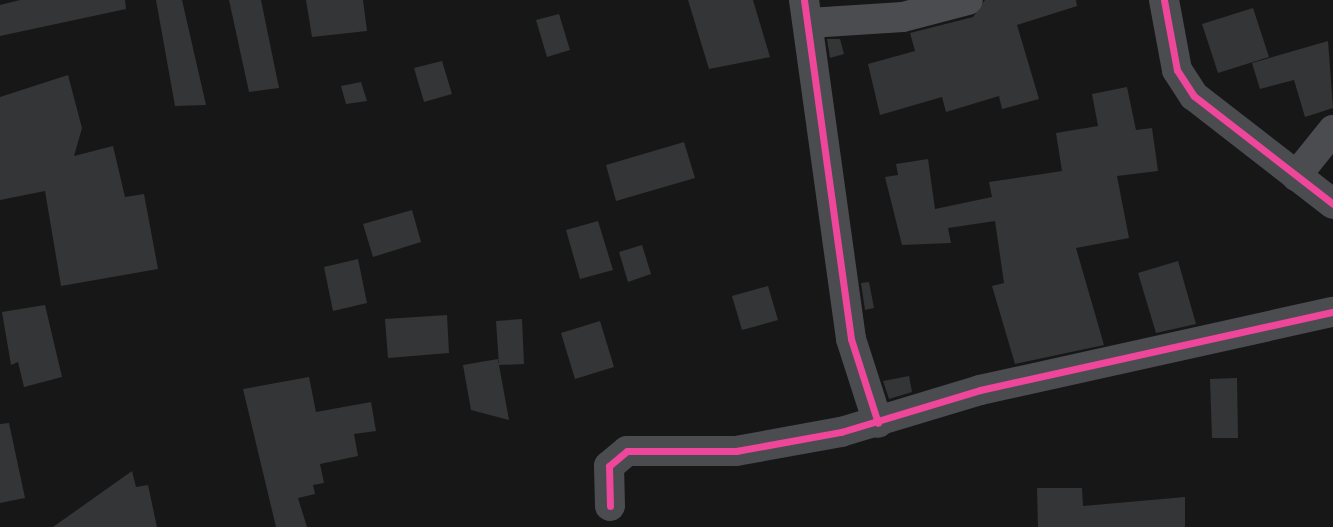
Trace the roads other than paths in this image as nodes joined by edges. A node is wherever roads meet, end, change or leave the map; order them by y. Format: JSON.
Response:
{"nodes":[{"id":1,"x":968,"y":0,"type":"edge"},
{"id":2,"x":1164,"y":0,"type":"edge"},
{"id":3,"x":806,"y":11,"type":"edge"},
{"id":4,"x":1333,"y":130,"type":"edge"},
{"id":5,"x":1296,"y":176,"type":"junction"},
{"id":6,"x":1333,"y":204,"type":"edge"},
{"id":7,"x":1333,"y":312,"type":"edge"},
{"id":8,"x":878,"y":423,"type":"junction"},
{"id":9,"x":610,"y":506,"type":"dead end"}],
"edges":[{"from":1,"to":3,"type":"street"},
{"from":2,"to":5,"type":"street"},
{"from":3,"to":8,"type":"street"},
{"from":4,"to":5,"type":"street"},
{"from":5,"to":6,"type":"street"},
{"from":7,"to":8,"type":"street"},
{"from":8,"to":9,"type":"street"}]}
